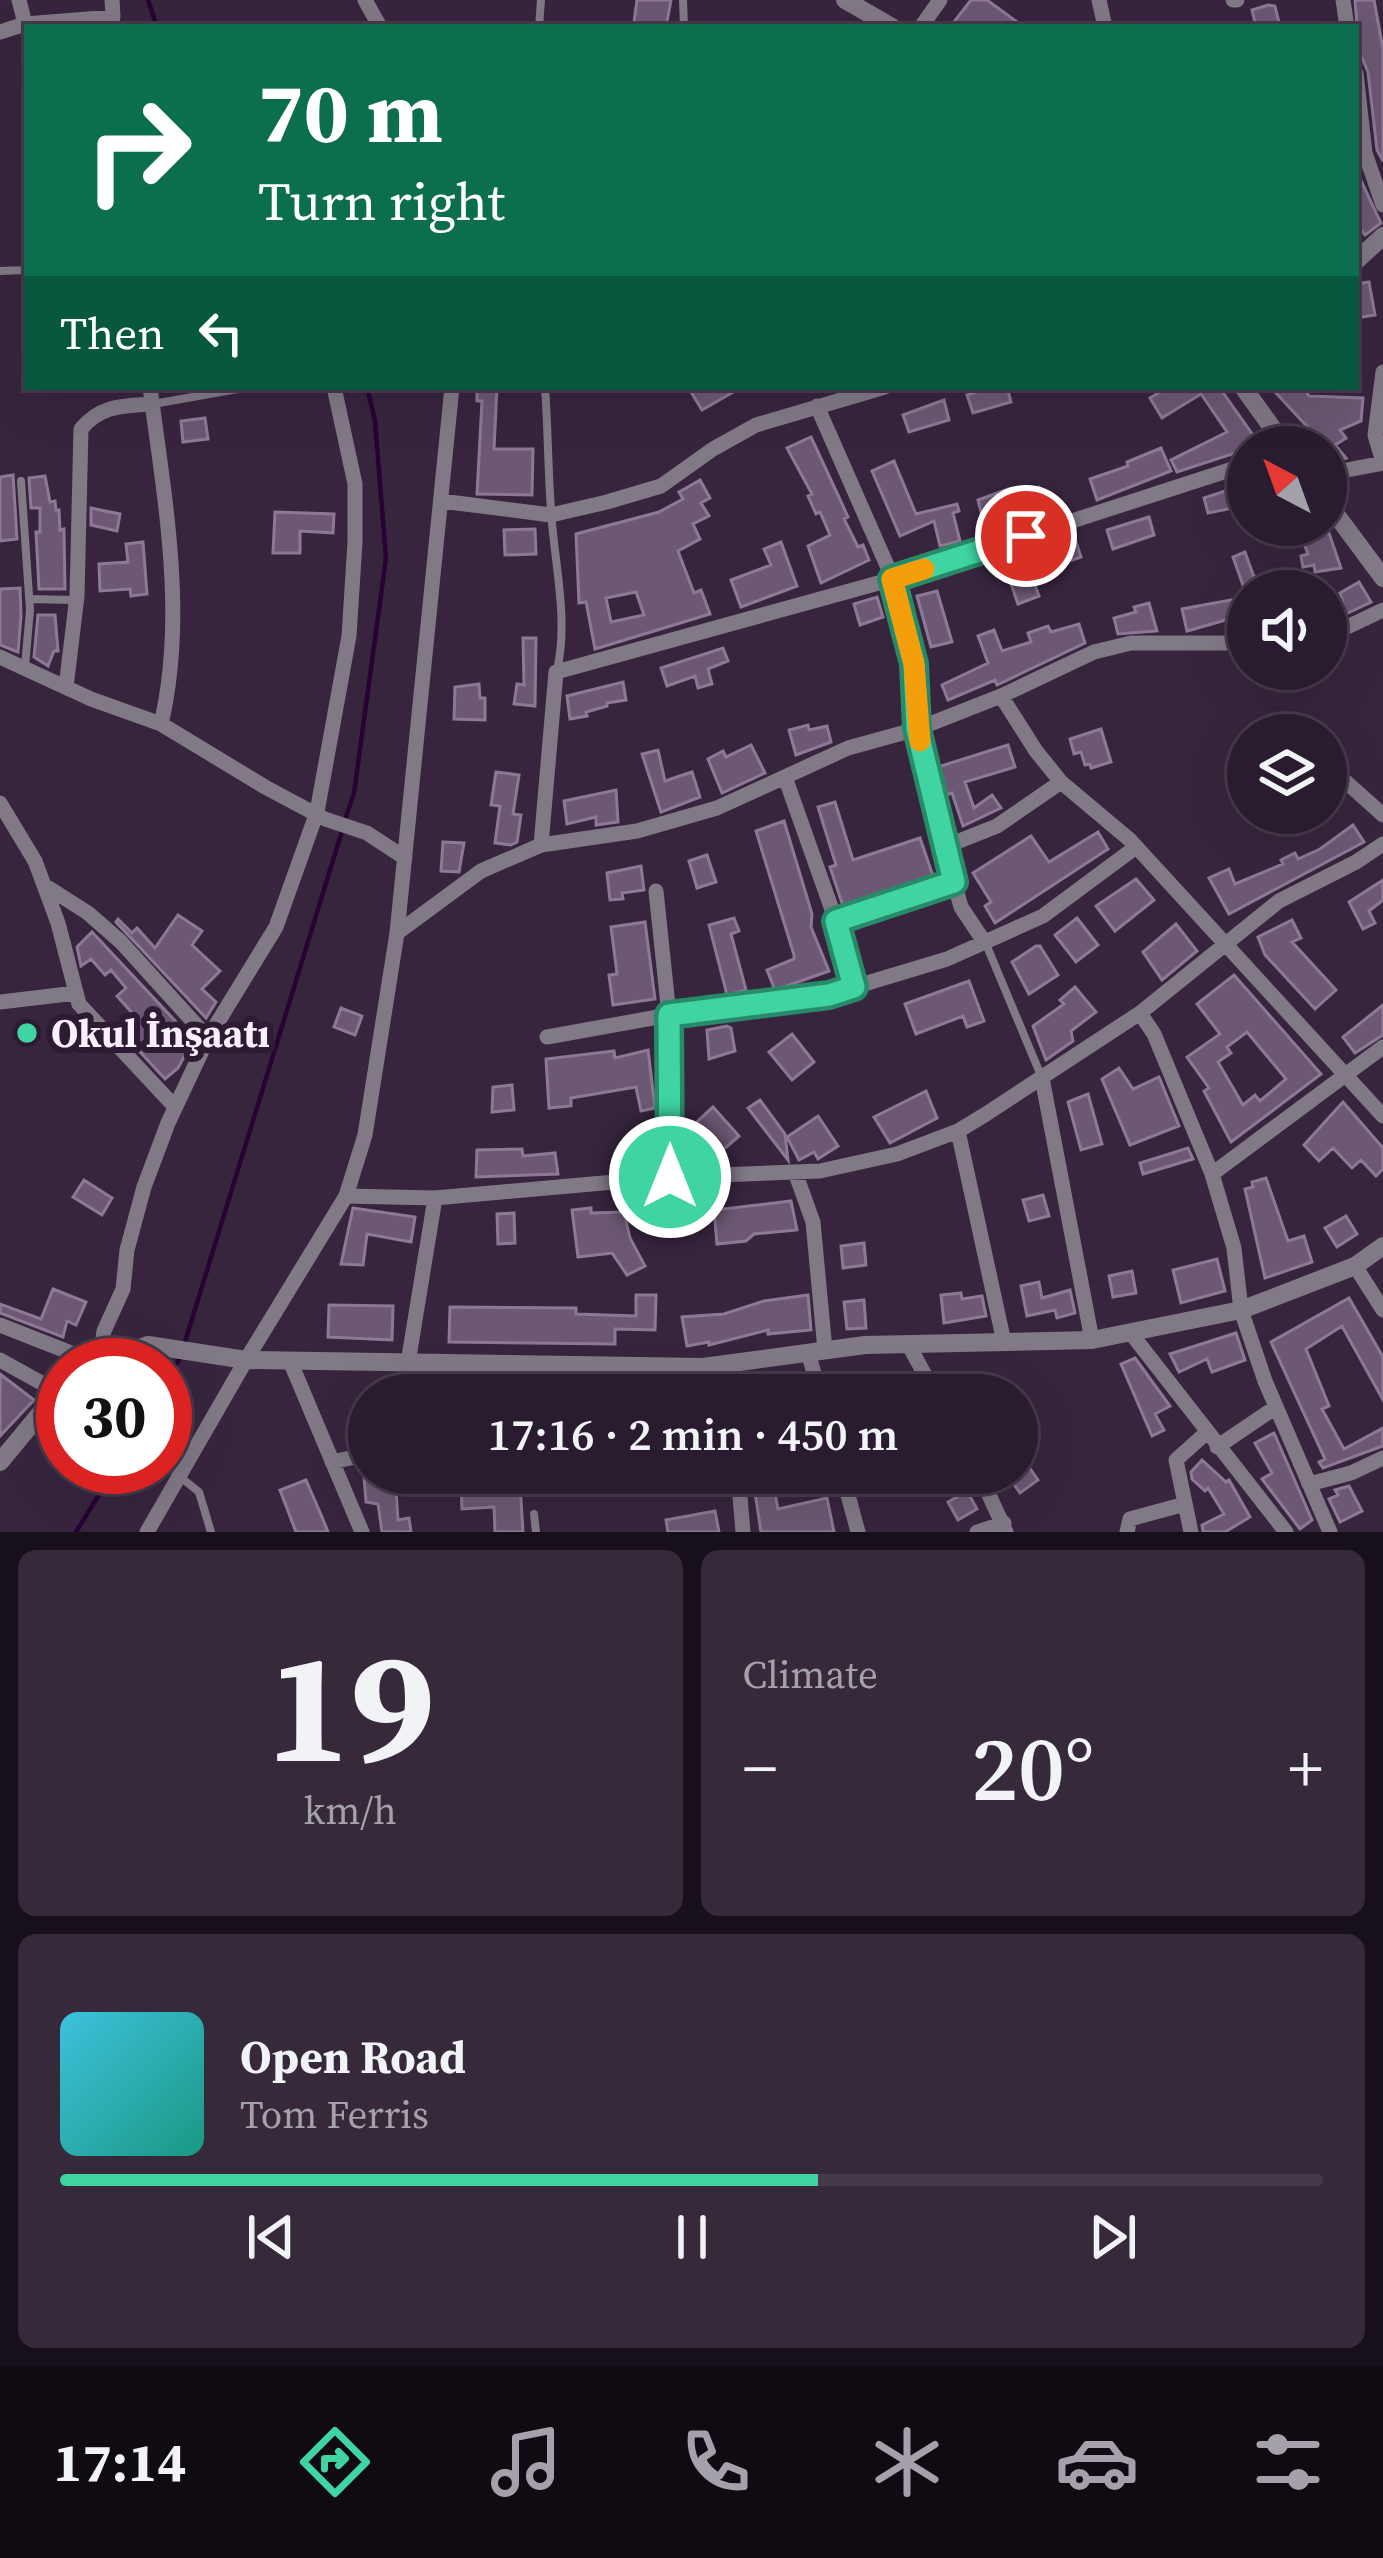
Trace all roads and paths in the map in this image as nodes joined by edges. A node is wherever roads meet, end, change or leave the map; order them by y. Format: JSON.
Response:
{"nodes":[{"id":1,"x":19,"y":0,"type":"edge"},
{"id":2,"x":845,"y":0,"type":"edge"},
{"id":3,"x":113,"y":15,"type":"edge"},
{"id":4,"x":864,"y":20,"type":"edge"},
{"id":5,"x":25,"y":24,"type":"joint"},
{"id":6,"x":1359,"y":100,"type":"edge"},
{"id":7,"x":1383,"y":205,"type":"edge"},
{"id":8,"x":1383,"y":236,"type":"edge"},
{"id":9,"x":1359,"y":258,"type":"edge"},
{"id":10,"x":1383,"y":372,"type":"edge"},
{"id":11,"x":212,"y":390,"type":"edge"},
{"id":12,"x":335,"y":390,"type":"edge"},
{"id":13,"x":452,"y":390,"type":"edge"},
{"id":14,"x":544,"y":390,"type":"edge"},
{"id":15,"x":874,"y":390,"type":"edge"},
{"id":16,"x":1245,"y":390,"type":"edge"},
{"id":17,"x":151,"y":395,"type":"edge"},
{"id":18,"x":817,"y":406,"type":"junction"},
{"id":19,"x":1271,"y":426,"type":"edge"},
{"id":20,"x":1383,"y":463,"type":"edge"},
{"id":21,"x":1347,"y":470,"type":"edge"},
{"id":22,"x":1227,"y":471,"type":"edge"},
{"id":23,"x":20,"y":482,"type":"dead end"},
{"id":24,"x":441,"y":501,"type":"junction"},
{"id":25,"x":551,"y":515,"type":"junction"},
{"id":26,"x":1347,"y":529,"type":"edge"},
{"id":27,"x":1383,"y":578,"type":"edge"},
{"id":28,"x":892,"y":579,"type":"junction"},
{"id":29,"x":29,"y":599,"type":"junction"},
{"id":30,"x":76,"y":600,"type":"junction"},
{"id":31,"x":1383,"y":610,"type":"edge"},
{"id":32,"x":1347,"y":627,"type":"edge"},
{"id":33,"x":1227,"y":644,"type":"edge"},
{"id":34,"x":0,"y":657,"type":"edge"},
{"id":35,"x":25,"y":668,"type":"junction"},
{"id":36,"x":556,"y":672,"type":"junction"},
{"id":37,"x":66,"y":687,"type":"junction"},
{"id":38,"x":1001,"y":697,"type":"junction"},
{"id":39,"x":161,"y":724,"type":"junction"},
{"id":40,"x":917,"y":729,"type":"junction"},
{"id":41,"x":784,"y":777,"type":"junction"},
{"id":42,"x":1061,"y":782,"type":"junction"},
{"id":43,"x":1347,"y":783,"type":"edge"},
{"id":44,"x":0,"y":803,"type":"edge"},
{"id":45,"x":1383,"y":814,"type":"edge"},
{"id":46,"x":321,"y":815,"type":"junction"},
{"id":47,"x":541,"y":844,"type":"junction"},
{"id":48,"x":1383,"y":844,"type":"edge"},
{"id":49,"x":1136,"y":847,"type":"junction"},
{"id":50,"x":944,"y":848,"type":"junction"},
{"id":51,"x":405,"y":858,"type":"junction"},
{"id":52,"x":954,"y":882,"type":"junction"},
{"id":53,"x":44,"y":885,"type":"junction"},
{"id":54,"x":656,"y":891,"type":"dead end"},
{"id":55,"x":836,"y":921,"type":"junction"},
{"id":56,"x":398,"y":933,"type":"junction"},
{"id":57,"x":985,"y":943,"type":"junction"},
{"id":58,"x":1227,"y":944,"type":"junction"},
{"id":59,"x":854,"y":987,"type":"junction"},
{"id":60,"x":76,"y":993,"type":"junction"},
{"id":61,"x":0,"y":1002,"type":"edge"},
{"id":62,"x":1141,"y":1013,"type":"junction"},
{"id":63,"x":669,"y":1015,"type":"junction"},
{"id":64,"x":547,"y":1037,"type":"dead end"},
{"id":65,"x":208,"y":1038,"type":"junction"},
{"id":66,"x":1383,"y":1047,"type":"edge"},
{"id":67,"x":1347,"y":1074,"type":"junction"},
{"id":68,"x":1042,"y":1078,"type":"junction"},
{"id":69,"x":175,"y":1107,"type":"junction"},
{"id":70,"x":1383,"y":1116,"type":"edge"},
{"id":71,"x":958,"y":1131,"type":"junction"},
{"id":72,"x":795,"y":1172,"type":"junction"},
{"id":73,"x":1212,"y":1174,"type":"junction"},
{"id":74,"x":670,"y":1177,"type":"junction"},
{"id":75,"x":346,"y":1196,"type":"junction"},
{"id":76,"x":435,"y":1198,"type":"junction"},
{"id":77,"x":1383,"y":1246,"type":"edge"},
{"id":78,"x":1355,"y":1266,"type":"junction"},
{"id":79,"x":1241,"y":1310,"type":"junction"},
{"id":80,"x":1383,"y":1310,"type":"edge"},
{"id":81,"x":0,"y":1324,"type":"edge"},
{"id":82,"x":1130,"y":1332,"type":"junction"},
{"id":83,"x":103,"y":1338,"type":"edge"},
{"id":84,"x":36,"y":1339,"type":"edge"},
{"id":85,"x":1092,"y":1340,"type":"junction"},
{"id":86,"x":1004,"y":1342,"type":"junction"},
{"id":87,"x":908,"y":1344,"type":"junction"},
{"id":88,"x":192,"y":1351,"type":"edge"},
{"id":89,"x":817,"y":1351,"type":"junction"},
{"id":90,"x":0,"y":1360,"type":"edge"},
{"id":91,"x":245,"y":1360,"type":"junction"},
{"id":92,"x":290,"y":1361,"type":"junction"},
{"id":93,"x":408,"y":1363,"type":"junction"},
{"id":94,"x":641,"y":1366,"type":"junction"},
{"id":95,"x":711,"y":1366,"type":"junction"},
{"id":96,"x":638,"y":1374,"type":"edge"},
{"id":97,"x":713,"y":1374,"type":"edge"},
{"id":98,"x":819,"y":1374,"type":"edge"},
{"id":99,"x":924,"y":1374,"type":"edge"},
{"id":100,"x":36,"y":1378,"type":"edge"},
{"id":101,"x":1276,"y":1407,"type":"junction"},
{"id":102,"x":36,"y":1417,"type":"edge"},
{"id":103,"x":1206,"y":1432,"type":"junction"},
{"id":104,"x":1217,"y":1447,"type":"junction"},
{"id":105,"x":192,"y":1453,"type":"edge"},
{"id":106,"x":1383,"y":1458,"type":"edge"},
{"id":107,"x":348,"y":1459,"type":"edge"},
{"id":108,"x":0,"y":1462,"type":"edge"},
{"id":109,"x":332,"y":1462,"type":"junction"},
{"id":110,"x":1309,"y":1484,"type":"junction"},
{"id":111,"x":192,"y":1486,"type":"edge"},
{"id":112,"x":169,"y":1494,"type":"edge"},
{"id":113,"x":739,"y":1494,"type":"edge"},
{"id":114,"x":848,"y":1494,"type":"edge"},
{"id":115,"x":989,"y":1494,"type":"edge"},
{"id":116,"x":1185,"y":1504,"type":"junction"},
{"id":117,"x":534,"y":1514,"type":"dead end"},
{"id":118,"x":1005,"y":1528,"type":"edge"},
{"id":119,"x":147,"y":1532,"type":"edge"},
{"id":120,"x":211,"y":1532,"type":"edge"},
{"id":121,"x":362,"y":1532,"type":"edge"},
{"id":122,"x":536,"y":1532,"type":"edge"},
{"id":123,"x":743,"y":1532,"type":"edge"},
{"id":124,"x":859,"y":1532,"type":"edge"},
{"id":125,"x":977,"y":1532,"type":"edge"},
{"id":126,"x":1127,"y":1532,"type":"edge"},
{"id":127,"x":1190,"y":1532,"type":"edge"},
{"id":128,"x":1286,"y":1532,"type":"edge"},
{"id":129,"x":1330,"y":1532,"type":"edge"}],
"edges":[{"from":1,"to":5,"type":"street"},
{"from":2,"to":4,"type":"street"},
{"from":3,"to":5,"type":"street"},
{"from":6,"to":7,"type":"street"},
{"from":8,"to":9,"type":"street"},
{"from":10,"to":20,"type":"street"},
{"from":11,"to":17,"type":"lane"},
{"from":12,"to":46,"type":"street"},
{"from":13,"to":24,"type":"street"},
{"from":14,"to":25,"type":"lane"},
{"from":15,"to":18,"type":"street"},
{"from":16,"to":19,"type":"street"},
{"from":17,"to":30,"type":"street"},
{"from":17,"to":39,"type":"street"},
{"from":18,"to":25,"type":"street"},
{"from":18,"to":28,"type":"street"},
{"from":20,"to":21,"type":"street"},
{"from":22,"to":28,"type":"street"},
{"from":23,"to":29,"type":"lane"},
{"from":24,"to":25,"type":"street"},
{"from":24,"to":51,"type":"street"},
{"from":25,"to":36,"type":"lane"},
{"from":26,"to":27,"type":"street"},
{"from":28,"to":36,"type":"street"},
{"from":28,"to":40,"type":"street"},
{"from":29,"to":30,"type":"lane"},
{"from":29,"to":35,"type":"lane"},
{"from":30,"to":37,"type":"street"},
{"from":31,"to":32,"type":"street"},
{"from":33,"to":38,"type":"street"},
{"from":34,"to":35,"type":"street"},
{"from":35,"to":37,"type":"street"},
{"from":36,"to":47,"type":"street"},
{"from":37,"to":39,"type":"street"},
{"from":38,"to":40,"type":"street"},
{"from":38,"to":42,"type":"street"},
{"from":39,"to":46,"type":"street"},
{"from":40,"to":41,"type":"street"},
{"from":40,"to":50,"type":"street"},
{"from":41,"to":47,"type":"street"},
{"from":41,"to":55,"type":"street"},
{"from":42,"to":49,"type":"street"},
{"from":42,"to":50,"type":"street"},
{"from":43,"to":45,"type":"street"},
{"from":44,"to":53,"type":"street"},
{"from":46,"to":51,"type":"street"},
{"from":46,"to":65,"type":"street"},
{"from":47,"to":56,"type":"street"},
{"from":48,"to":58,"type":"street"},
{"from":49,"to":57,"type":"street"},
{"from":49,"to":58,"type":"street"},
{"from":50,"to":52,"type":"street"},
{"from":51,"to":56,"type":"street"},
{"from":52,"to":55,"type":"street"},
{"from":52,"to":57,"type":"street"},
{"from":53,"to":60,"type":"street"},
{"from":53,"to":65,"type":"street"},
{"from":54,"to":63,"type":"street"},
{"from":55,"to":59,"type":"street"},
{"from":56,"to":75,"type":"street"},
{"from":57,"to":59,"type":"street"},
{"from":57,"to":68,"type":"lane"},
{"from":58,"to":62,"type":"street"},
{"from":58,"to":67,"type":"street"},
{"from":59,"to":63,"type":"street"},
{"from":60,"to":61,"type":"street"},
{"from":60,"to":69,"type":"street"},
{"from":62,"to":68,"type":"street"},
{"from":62,"to":73,"type":"street"},
{"from":63,"to":64,"type":"street"},
{"from":63,"to":74,"type":"street"},
{"from":65,"to":69,"type":"street"},
{"from":66,"to":67,"type":"street"},
{"from":67,"to":70,"type":"street"},
{"from":67,"to":73,"type":"street"},
{"from":68,"to":71,"type":"street"},
{"from":68,"to":85,"type":"street"},
{"from":69,"to":83,"type":"street"},
{"from":71,"to":72,"type":"street"},
{"from":71,"to":86,"type":"street"},
{"from":72,"to":74,"type":"street"},
{"from":72,"to":89,"type":"street"},
{"from":73,"to":79,"type":"street"},
{"from":74,"to":76,"type":"street"},
{"from":75,"to":76,"type":"street"},
{"from":75,"to":91,"type":"street"},
{"from":76,"to":93,"type":"street"},
{"from":77,"to":78,"type":"street"},
{"from":78,"to":79,"type":"street"},
{"from":78,"to":80,"type":"street"},
{"from":79,"to":82,"type":"street"},
{"from":79,"to":101,"type":"street"},
{"from":81,"to":84,"type":"street"},
{"from":82,"to":85,"type":"street"},
{"from":82,"to":103,"type":"street"},
{"from":85,"to":86,"type":"street"},
{"from":86,"to":87,"type":"street"},
{"from":87,"to":89,"type":"street"},
{"from":87,"to":99,"type":"street"},
{"from":88,"to":91,"type":"street"},
{"from":89,"to":95,"type":"street"},
{"from":89,"to":98,"type":"street"},
{"from":90,"to":100,"type":"street"},
{"from":91,"to":92,"type":"street"},
{"from":91,"to":105,"type":"street"},
{"from":92,"to":93,"type":"street"},
{"from":92,"to":109,"type":"street"},
{"from":93,"to":94,"type":"street"},
{"from":94,"to":95,"type":"street"},
{"from":94,"to":96,"type":"street"},
{"from":95,"to":97,"type":"street"},
{"from":101,"to":104,"type":"street"},
{"from":101,"to":110,"type":"street"},
{"from":102,"to":108,"type":"street"},
{"from":103,"to":104,"type":"street"},
{"from":103,"to":116,"type":"street"},
{"from":104,"to":128,"type":"street"},
{"from":106,"to":110,"type":"street"},
{"from":107,"to":109,"type":"street"},
{"from":109,"to":121,"type":"street"},
{"from":110,"to":129,"type":"street"},
{"from":111,"to":120,"type":"lane"},
{"from":112,"to":119,"type":"street"},
{"from":113,"to":123,"type":"street"},
{"from":114,"to":124,"type":"street"},
{"from":115,"to":118,"type":"street"},
{"from":116,"to":126,"type":"street"},
{"from":116,"to":127,"type":"street"},
{"from":117,"to":122,"type":"lane"},
{"from":118,"to":125,"type":"street"}]}
